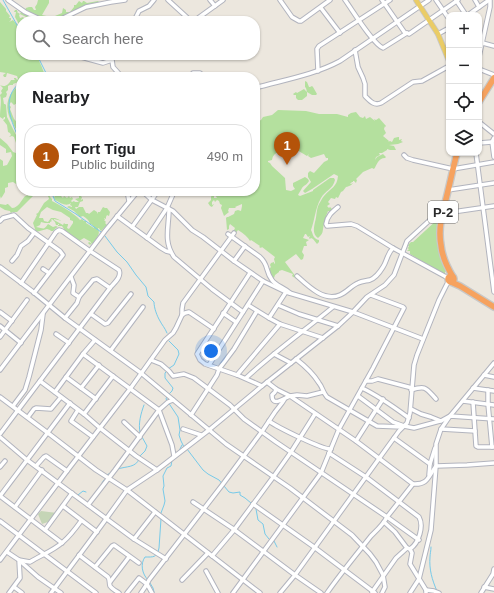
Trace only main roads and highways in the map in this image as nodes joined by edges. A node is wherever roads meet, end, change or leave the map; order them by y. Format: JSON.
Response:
{"nodes":[{"id":1,"x":416,"y":0,"type":"edge"},
{"id":2,"x":446,"y":46,"type":"edge"},
{"id":3,"x":494,"y":77,"type":"edge"},
{"id":4,"x":482,"y":97,"type":"edge"},
{"id":5,"x":456,"y":156,"type":"edge"},
{"id":6,"x":494,"y":307,"type":"edge"}],
"edges":[{"from":1,"to":2,"type":"main road"},
{"from":3,"to":4,"type":"highway"},
{"from":5,"to":6,"type":"highway","number":"P-2"}]}
